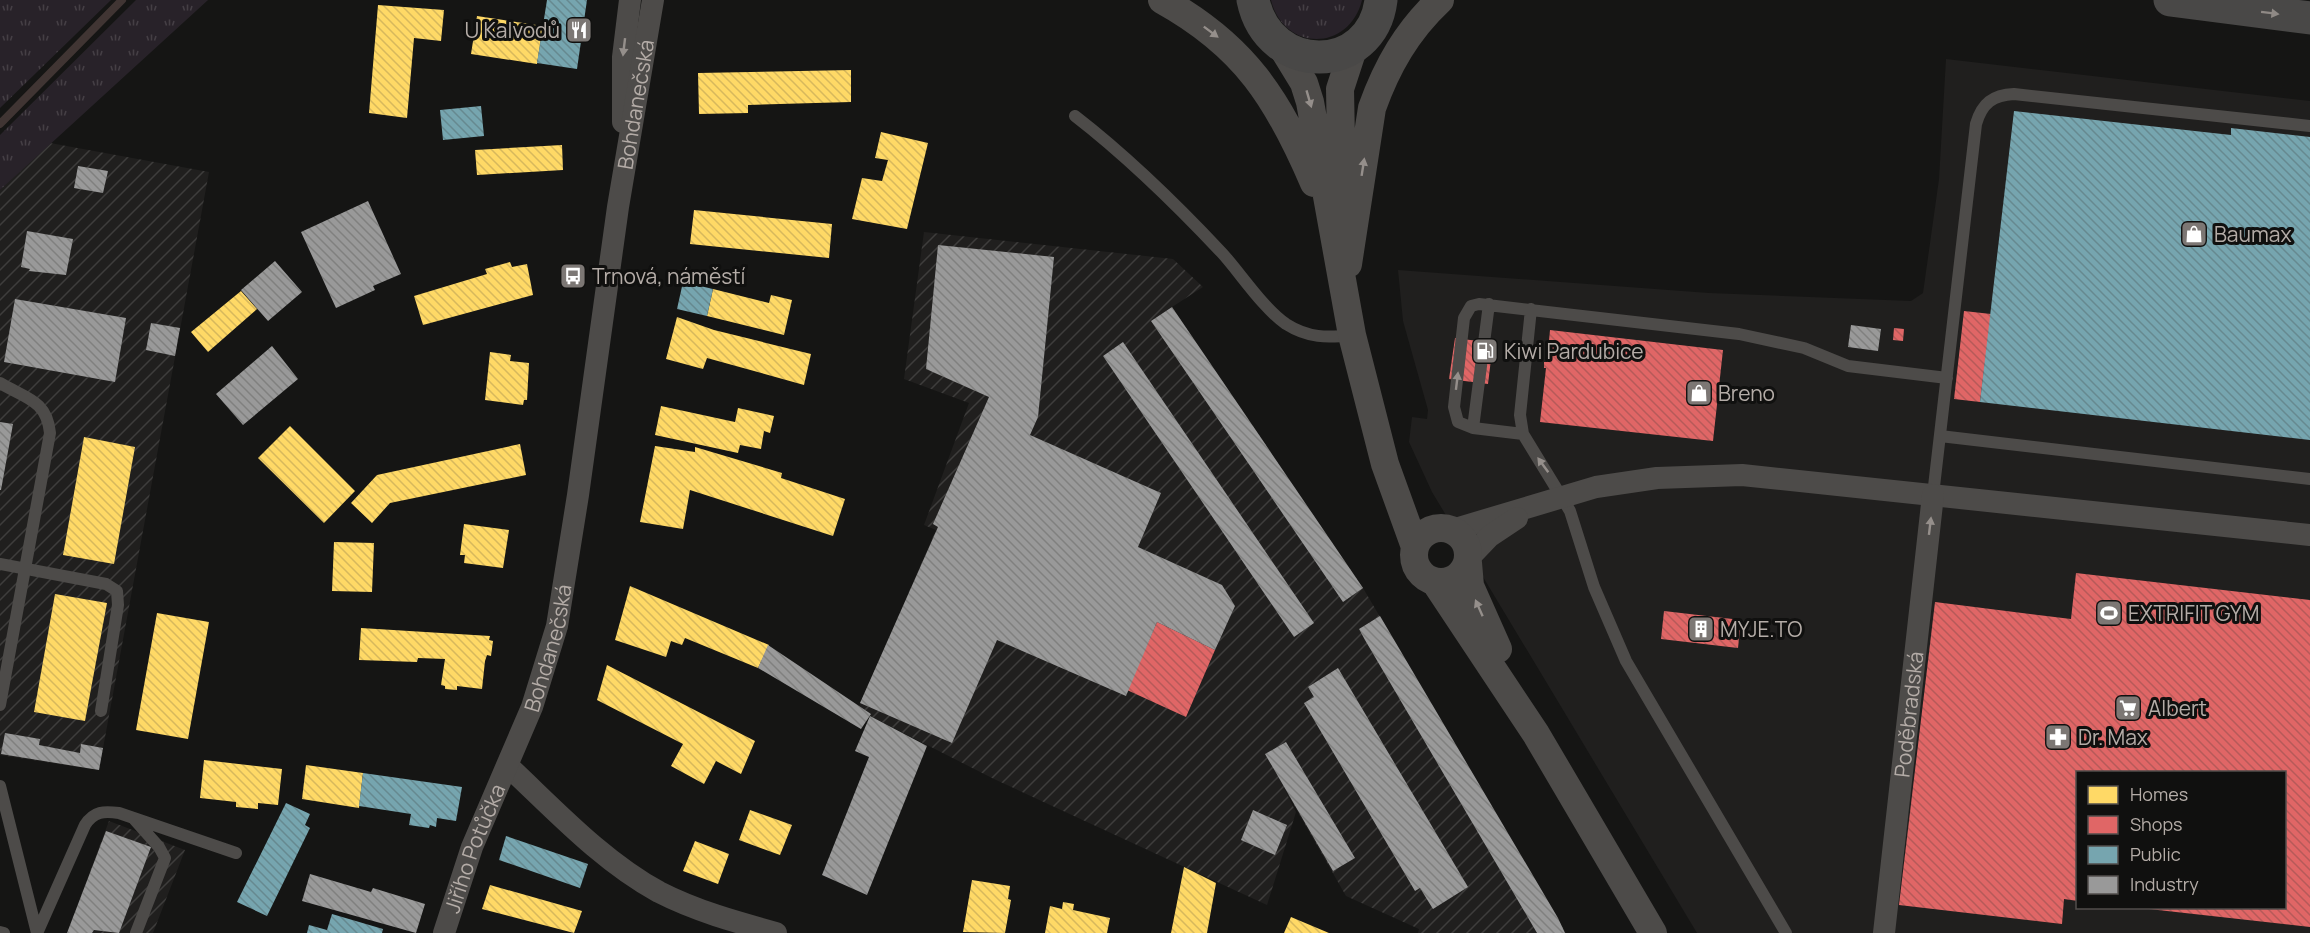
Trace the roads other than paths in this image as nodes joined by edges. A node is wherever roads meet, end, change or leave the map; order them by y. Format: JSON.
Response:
{"nodes":[{"id":1,"x":630,"y":0,"type":"edge"},
{"id":2,"x":653,"y":0,"type":"edge"},
{"id":3,"x":1162,"y":0,"type":"edge"},
{"id":4,"x":1231,"y":0,"type":"edge"},
{"id":5,"x":1440,"y":0,"type":"edge"},
{"id":6,"x":2170,"y":0,"type":"edge"},
{"id":7,"x":1382,"y":2,"type":"edge"},
{"id":8,"x":2310,"y":18,"type":"edge"},
{"id":9,"x":1266,"y":25,"type":"edge"},
{"id":10,"x":1354,"y":46,"type":"junction"},
{"id":11,"x":1075,"y":116,"type":"dead end"},
{"id":12,"x":2310,"y":126,"type":"edge"},
{"id":13,"x":618,"y":207,"type":"junction"},
{"id":14,"x":1344,"y":287,"type":"junction"},
{"id":15,"x":1489,"y":304,"type":"junction"},
{"id":16,"x":1531,"y":309,"type":"junction"},
{"id":17,"x":1352,"y":335,"type":"junction"},
{"id":18,"x":1947,"y":378,"type":"junction"},
{"id":19,"x":0,"y":383,"type":"edge"},
{"id":20,"x":1376,"y":426,"type":"junction"},
{"id":21,"x":1473,"y":428,"type":"junction"},
{"id":22,"x":1523,"y":434,"type":"junction"},
{"id":23,"x":1940,"y":436,"type":"junction"},
{"id":24,"x":2310,"y":479,"type":"edge"},
{"id":25,"x":1933,"y":495,"type":"junction"},
{"id":26,"x":1564,"y":497,"type":"junction"},
{"id":27,"x":1446,"y":529,"type":"junction"},
{"id":28,"x":2310,"y":535,"type":"edge"},
{"id":29,"x":1415,"y":547,"type":"junction"},
{"id":30,"x":1468,"y":561,"type":"junction"},
{"id":31,"x":0,"y":564,"type":"edge"},
{"id":32,"x":25,"y":568,"type":"junction"},
{"id":33,"x":1435,"y":582,"type":"junction"},
{"id":34,"x":0,"y":705,"type":"edge"},
{"id":35,"x":100,"y":711,"type":"dead end"},
{"id":36,"x":508,"y":766,"type":"junction"},
{"id":37,"x":0,"y":786,"type":"edge"},
{"id":38,"x":1570,"y":792,"type":"junction"},
{"id":39,"x":133,"y":818,"type":"junction"},
{"id":40,"x":236,"y":853,"type":"dead end"},
{"id":41,"x":37,"y":932,"type":"edge"},
{"id":42,"x":136,"y":933,"type":"edge"},
{"id":43,"x":444,"y":933,"type":"edge"},
{"id":44,"x":776,"y":933,"type":"edge"},
{"id":45,"x":1653,"y":933,"type":"edge"},
{"id":46,"x":1786,"y":933,"type":"edge"},
{"id":47,"x":1884,"y":933,"type":"edge"}],
"edges":[{"from":1,"to":13,"type":"street","name":"Bohdanečská","one_way":true},
{"from":2,"to":13,"type":"street","name":"Bohdanečská"},
{"from":3,"to":14,"type":"street","one_way":true},
{"from":4,"to":9,"type":"main road"},
{"from":14,"to":5,"type":"street","one_way":true},
{"from":6,"to":8,"type":"main road","one_way":true},
{"from":7,"to":10,"type":"main road"},
{"from":9,"to":10,"type":"main road"},
{"from":9,"to":14,"type":"street","one_way":true},
{"from":10,"to":14,"type":"street"},
{"from":11,"to":17,"type":"lane"},
{"from":12,"to":18,"type":"lane"},
{"from":13,"to":36,"type":"street","name":"Bohdanečská"},
{"from":14,"to":17,"type":"street"},
{"from":15,"to":16,"type":"lane"},
{"from":15,"to":21,"type":"lane"},
{"from":21,"to":15,"type":"lane","one_way":true},
{"from":16,"to":18,"type":"lane"},
{"from":16,"to":22,"type":"lane"},
{"from":17,"to":20,"type":"street"},
{"from":18,"to":23,"type":"lane"},
{"from":19,"to":32,"type":"lane"},
{"from":20,"to":27,"type":"street"},
{"from":20,"to":29,"type":"street"},
{"from":21,"to":22,"type":"lane"},
{"from":26,"to":22,"type":"lane","one_way":true},
{"from":23,"to":24,"type":"lane"},
{"from":23,"to":25,"type":"lane"},
{"from":25,"to":26,"type":"street"},
{"from":25,"to":28,"type":"street"},
{"from":47,"to":25,"type":"street","name":"Poděbradská","one_way":true},
{"from":26,"to":27,"type":"street"},
{"from":26,"to":30,"type":"street"},
{"from":26,"to":46,"type":"lane"},
{"from":27,"to":29,"type":"street"},
{"from":27,"to":30,"type":"street"},
{"from":29,"to":33,"type":"street"},
{"from":30,"to":33,"type":"street"},
{"from":38,"to":30,"type":"street","one_way":true},
{"from":31,"to":32,"type":"lane"},
{"from":32,"to":34,"type":"lane"},
{"from":32,"to":35,"type":"lane"},
{"from":33,"to":38,"type":"street"},
{"from":36,"to":43,"type":"street","name":"Jiřího Potůčka"},
{"from":36,"to":44,"type":"street"},
{"from":37,"to":41,"type":"lane"},
{"from":38,"to":45,"type":"street"},
{"from":39,"to":40,"type":"lane"},
{"from":39,"to":41,"type":"lane"},
{"from":39,"to":42,"type":"lane"}]}
